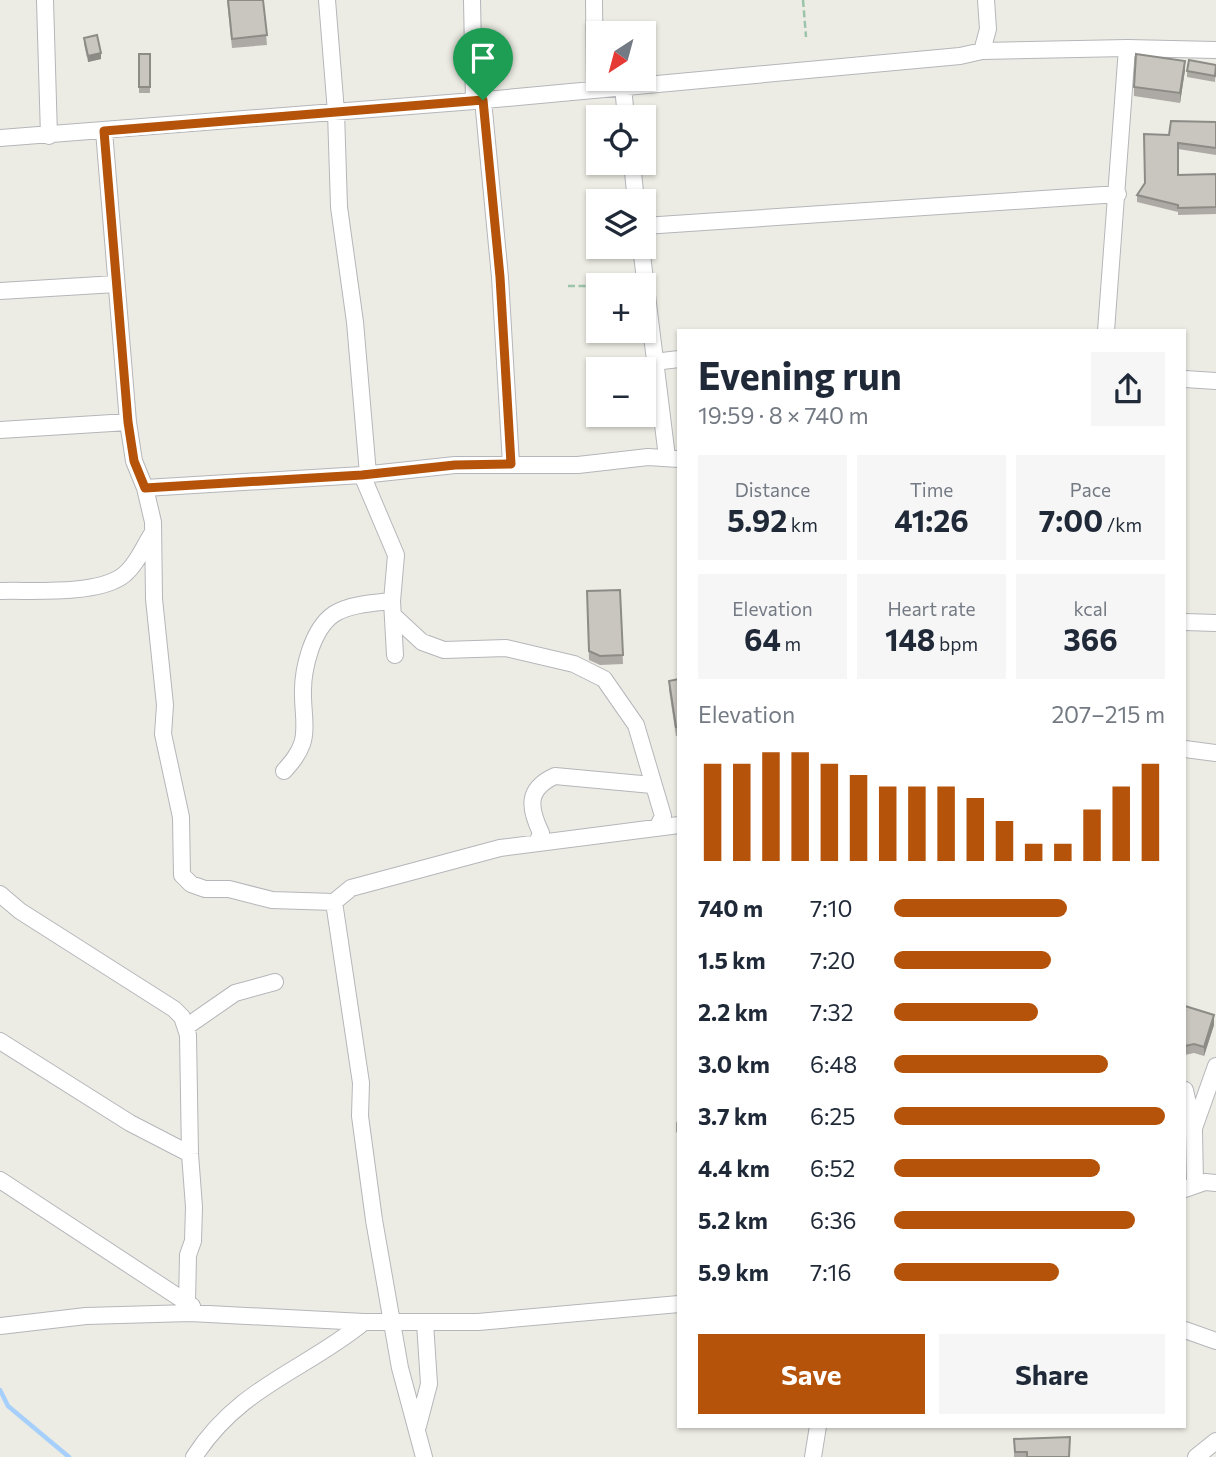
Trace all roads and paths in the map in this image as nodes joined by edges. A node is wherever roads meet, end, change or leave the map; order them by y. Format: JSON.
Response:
{"nodes":[{"id":1,"x":45,"y":0,"type":"edge"},
{"id":2,"x":327,"y":0,"type":"edge"},
{"id":3,"x":471,"y":0,"type":"edge"},
{"id":4,"x":594,"y":0,"type":"edge"},
{"id":5,"x":803,"y":0,"type":"edge"},
{"id":6,"x":986,"y":0,"type":"edge"},
{"id":7,"x":594,"y":21,"type":"edge"},
{"id":8,"x":806,"y":37,"type":"dead end"},
{"id":9,"x":1127,"y":48,"type":"junction"},
{"id":10,"x":1216,"y":50,"type":"edge"},
{"id":11,"x":982,"y":51,"type":"junction"},
{"id":12,"x":656,"y":84,"type":"edge"},
{"id":13,"x":586,"y":91,"type":"edge"},
{"id":14,"x":479,"y":101,"type":"junction"},
{"id":15,"x":336,"y":112,"type":"junction"},
{"id":16,"x":104,"y":131,"type":"junction"},
{"id":17,"x":49,"y":136,"type":"junction"},
{"id":18,"x":0,"y":138,"type":"edge"},
{"id":19,"x":1118,"y":194,"type":"junction"},
{"id":20,"x":656,"y":225,"type":"edge"},
{"id":21,"x":641,"y":259,"type":"edge"},
{"id":22,"x":116,"y":284,"type":"junction"},
{"id":23,"x":568,"y":286,"type":"dead end"},
{"id":24,"x":586,"y":286,"type":"edge"},
{"id":25,"x":0,"y":291,"type":"edge"},
{"id":26,"x":1106,"y":329,"type":"edge"},
{"id":27,"x":653,"y":357,"type":"edge"},
{"id":28,"x":677,"y":359,"type":"edge"},
{"id":29,"x":656,"y":362,"type":"edge"},
{"id":30,"x":656,"y":372,"type":"edge"},
{"id":31,"x":1186,"y":379,"type":"edge"},
{"id":32,"x":1216,"y":381,"type":"edge"},
{"id":33,"x":128,"y":422,"type":"junction"},
{"id":34,"x":0,"y":430,"type":"edge"},
{"id":35,"x":673,"y":458,"type":"edge"},
{"id":36,"x":511,"y":464,"type":"junction"},
{"id":37,"x":365,"y":475,"type":"junction"},
{"id":38,"x":145,"y":488,"type":"junction"},
{"id":39,"x":153,"y":532,"type":"junction"},
{"id":40,"x":0,"y":591,"type":"edge"},
{"id":41,"x":393,"y":609,"type":"junction"},
{"id":42,"x":1186,"y":622,"type":"edge"},
{"id":43,"x":1216,"y":623,"type":"edge"},
{"id":44,"x":395,"y":655,"type":"dead end"},
{"id":45,"x":1186,"y":749,"type":"edge"},
{"id":46,"x":1216,"y":753,"type":"edge"},
{"id":47,"x":284,"y":771,"type":"dead end"},
{"id":48,"x":652,"y":785,"type":"junction"},
{"id":49,"x":677,"y":825,"type":"edge"},
{"id":50,"x":657,"y":828,"type":"junction"},
{"id":51,"x":537,"y":843,"type":"junction"},
{"id":52,"x":2,"y":899,"type":"edge"},
{"id":53,"x":334,"y":902,"type":"junction"},
{"id":54,"x":275,"y":982,"type":"dead end"},
{"id":55,"x":186,"y":1027,"type":"junction"},
{"id":56,"x":0,"y":1041,"type":"edge"},
{"id":57,"x":1216,"y":1066,"type":"edge"},
{"id":58,"x":1186,"y":1094,"type":"edge"},
{"id":59,"x":1194,"y":1130,"type":"junction"},
{"id":60,"x":190,"y":1154,"type":"junction"},
{"id":61,"x":0,"y":1180,"type":"edge"},
{"id":62,"x":1216,"y":1183,"type":"edge"},
{"id":63,"x":1190,"y":1186,"type":"edge"},
{"id":64,"x":187,"y":1303,"type":"junction"},
{"id":65,"x":677,"y":1304,"type":"edge"},
{"id":66,"x":203,"y":1314,"type":"junction"},
{"id":67,"x":364,"y":1322,"type":"junction"},
{"id":68,"x":391,"y":1322,"type":"junction"},
{"id":69,"x":425,"y":1323,"type":"junction"},
{"id":70,"x":0,"y":1326,"type":"edge"},
{"id":71,"x":1186,"y":1330,"type":"edge"},
{"id":72,"x":1216,"y":1341,"type":"edge"},
{"id":73,"x":418,"y":1426,"type":"junction"},
{"id":74,"x":818,"y":1428,"type":"edge"},
{"id":75,"x":1216,"y":1441,"type":"edge"},
{"id":76,"x":194,"y":1457,"type":"edge"},
{"id":77,"x":425,"y":1457,"type":"edge"},
{"id":78,"x":813,"y":1457,"type":"edge"},
{"id":79,"x":1196,"y":1457,"type":"edge"}],
"edges":[{"from":1,"to":17,"type":"street"},
{"from":2,"to":15,"type":"street"},
{"from":3,"to":14,"type":"street"},
{"from":4,"to":7,"type":"street"},
{"from":5,"to":8,"type":"path"},
{"from":6,"to":11,"type":"street"},
{"from":9,"to":10,"type":"street"},
{"from":9,"to":11,"type":"street"},
{"from":9,"to":19,"type":"street"},
{"from":11,"to":12,"type":"street"},
{"from":13,"to":14,"type":"street"},
{"from":14,"to":15,"type":"street"},
{"from":14,"to":36,"type":"street"},
{"from":15,"to":16,"type":"street"},
{"from":15,"to":37,"type":"street"},
{"from":16,"to":17,"type":"street"},
{"from":16,"to":22,"type":"street"},
{"from":17,"to":18,"type":"street"},
{"from":19,"to":20,"type":"street"},
{"from":19,"to":26,"type":"street"},
{"from":21,"to":27,"type":"street"},
{"from":22,"to":25,"type":"street"},
{"from":22,"to":33,"type":"street"},
{"from":23,"to":24,"type":"path"},
{"from":28,"to":29,"type":"street"},
{"from":30,"to":35,"type":"street"},
{"from":31,"to":32,"type":"street"},
{"from":33,"to":34,"type":"street"},
{"from":33,"to":38,"type":"street"},
{"from":35,"to":36,"type":"street"},
{"from":36,"to":37,"type":"street"},
{"from":37,"to":38,"type":"street"},
{"from":37,"to":41,"type":"street"},
{"from":38,"to":39,"type":"street"},
{"from":39,"to":40,"type":"street"},
{"from":39,"to":53,"type":"street"},
{"from":41,"to":44,"type":"street"},
{"from":41,"to":47,"type":"street"},
{"from":41,"to":48,"type":"street"},
{"from":42,"to":43,"type":"street"},
{"from":45,"to":46,"type":"street"},
{"from":48,"to":50,"type":"street"},
{"from":48,"to":51,"type":"street"},
{"from":49,"to":50,"type":"street"},
{"from":50,"to":51,"type":"street"},
{"from":51,"to":53,"type":"street"},
{"from":52,"to":55,"type":"street"},
{"from":53,"to":68,"type":"street"},
{"from":54,"to":55,"type":"street"},
{"from":55,"to":60,"type":"street"},
{"from":56,"to":60,"type":"street"},
{"from":57,"to":59,"type":"street"},
{"from":58,"to":59,"type":"street"},
{"from":59,"to":63,"type":"street"},
{"from":60,"to":64,"type":"street"},
{"from":61,"to":64,"type":"street"},
{"from":62,"to":63,"type":"street"},
{"from":64,"to":66,"type":"street"},
{"from":65,"to":69,"type":"street"},
{"from":66,"to":67,"type":"street"},
{"from":66,"to":70,"type":"street"},
{"from":67,"to":68,"type":"street"},
{"from":67,"to":76,"type":"street"},
{"from":68,"to":69,"type":"street"},
{"from":68,"to":73,"type":"street"},
{"from":69,"to":73,"type":"street"},
{"from":71,"to":72,"type":"street"},
{"from":73,"to":77,"type":"street"},
{"from":74,"to":78,"type":"street"},
{"from":75,"to":79,"type":"street"}]}
